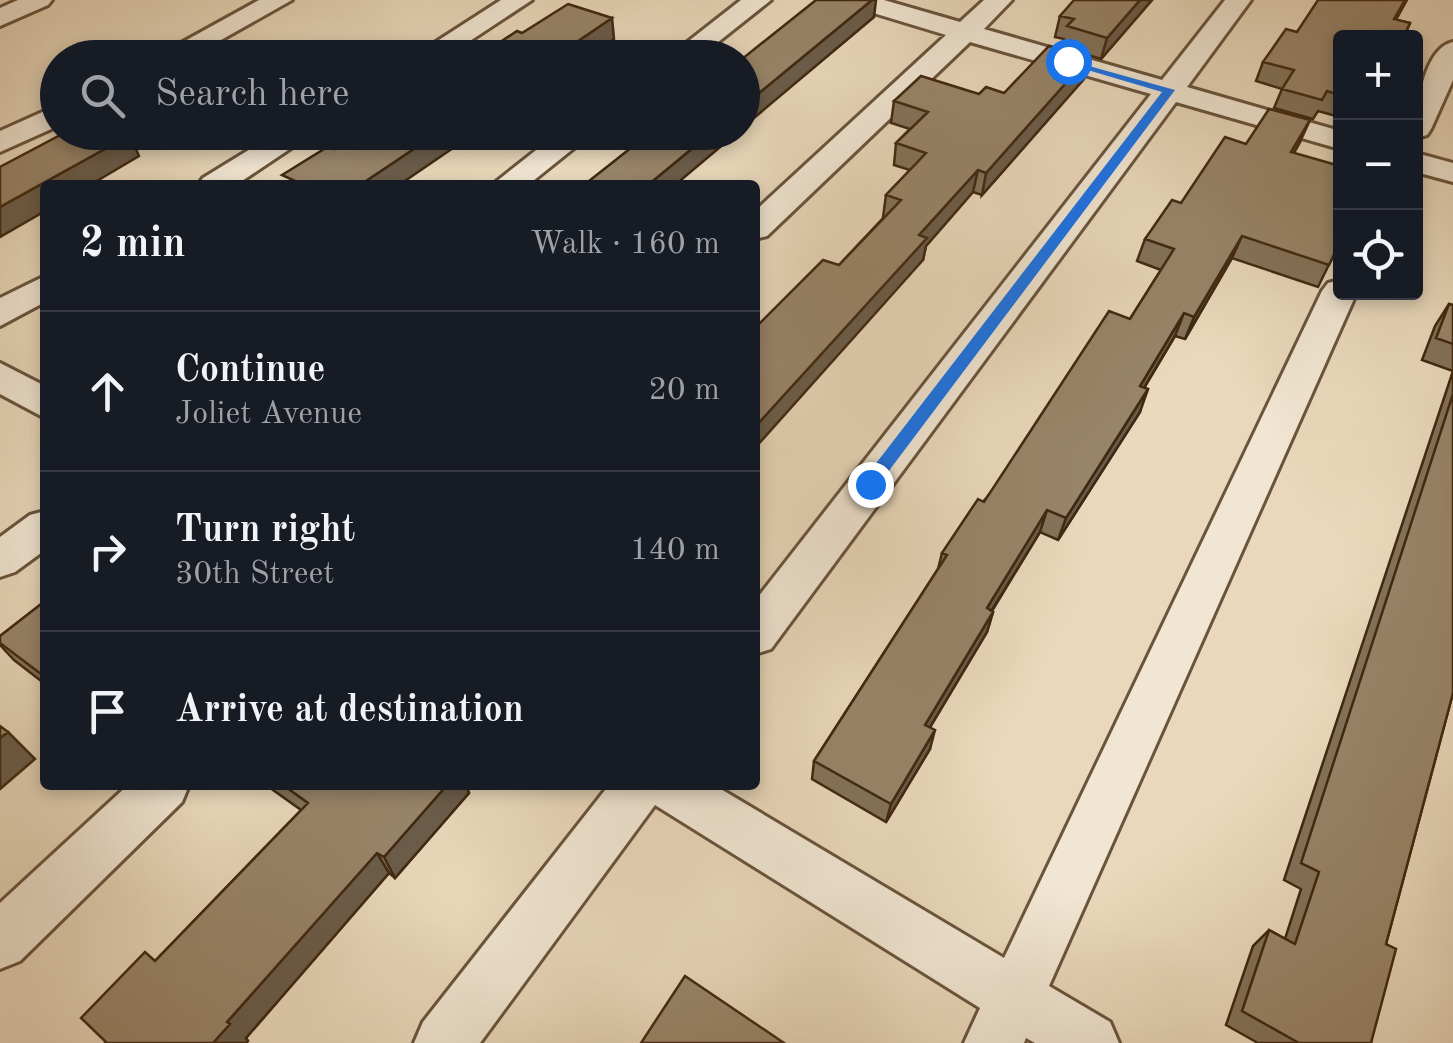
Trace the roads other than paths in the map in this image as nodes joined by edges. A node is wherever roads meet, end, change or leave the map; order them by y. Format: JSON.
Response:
{"nodes":[{"id":1,"x":39,"y":0,"type":"edge"},
{"id":2,"x":279,"y":0,"type":"edge"},
{"id":3,"x":519,"y":0,"type":"edge"},
{"id":4,"x":758,"y":0,"type":"edge"},
{"id":5,"x":856,"y":0,"type":"edge"},
{"id":6,"x":999,"y":0,"type":"edge"},
{"id":7,"x":1238,"y":0,"type":"edge"},
{"id":8,"x":0,"y":18,"type":"edge"},
{"id":9,"x":966,"y":32,"type":"junction"},
{"id":10,"x":202,"y":40,"type":"edge"},
{"id":11,"x":453,"y":40,"type":"edge"},
{"id":12,"x":704,"y":40,"type":"edge"},
{"id":13,"x":1453,"y":50,"type":"edge"},
{"id":14,"x":1169,"y":90,"type":"junction"},
{"id":15,"x":1420,"y":120,"type":"edge"},
{"id":16,"x":40,"y":123,"type":"edge"},
{"id":17,"x":1333,"y":138,"type":"edge"},
{"id":18,"x":0,"y":143,"type":"edge"},
{"id":19,"x":271,"y":150,"type":"edge"},
{"id":20,"x":554,"y":150,"type":"edge"},
{"id":21,"x":1423,"y":164,"type":"edge"},
{"id":22,"x":1453,"y":172,"type":"edge"},
{"id":23,"x":222,"y":180,"type":"edge"},
{"id":24,"x":515,"y":180,"type":"edge"},
{"id":25,"x":760,"y":224,"type":"edge"},
{"id":26,"x":40,"y":290,"type":"edge"},
{"id":27,"x":1336,"y":300,"type":"edge"},
{"id":28,"x":0,"y":314,"type":"edge"},
{"id":29,"x":0,"y":376,"type":"edge"},
{"id":30,"x":40,"y":401,"type":"edge"},
{"id":31,"x":40,"y":531,"type":"edge"},
{"id":32,"x":0,"y":560,"type":"edge"},
{"id":33,"x":760,"y":627,"type":"edge"},
{"id":34,"x":159,"y":790,"type":"edge"},
{"id":35,"x":636,"y":790,"type":"edge"},
{"id":36,"x":675,"y":790,"type":"edge"},
{"id":37,"x":0,"y":940,"type":"edge"},
{"id":38,"x":1005,"y":1020,"type":"edge"},
{"id":39,"x":444,"y":1043,"type":"edge"},
{"id":40,"x":1088,"y":1043,"type":"edge"}],
"edges":[{"from":1,"to":8,"type":"street"},
{"from":2,"to":10,"type":"street"},
{"from":3,"to":11,"type":"street"},
{"from":4,"to":12,"type":"street"},
{"from":5,"to":9,"type":"street"},
{"from":6,"to":9,"type":"street"},
{"from":7,"to":14,"type":"street"},
{"from":9,"to":14,"type":"street"},
{"from":9,"to":25,"type":"street"},
{"from":13,"to":15,"type":"street"},
{"from":14,"to":17,"type":"street"},
{"from":14,"to":33,"type":"street"},
{"from":16,"to":18,"type":"street"},
{"from":19,"to":23,"type":"street"},
{"from":20,"to":24,"type":"street"},
{"from":21,"to":22,"type":"street"},
{"from":26,"to":28,"type":"street"},
{"from":27,"to":38,"type":"street"},
{"from":29,"to":30,"type":"street"},
{"from":31,"to":32,"type":"street"},
{"from":34,"to":37,"type":"street"},
{"from":35,"to":39,"type":"street"},
{"from":36,"to":38,"type":"street"},
{"from":38,"to":40,"type":"street"}]}
